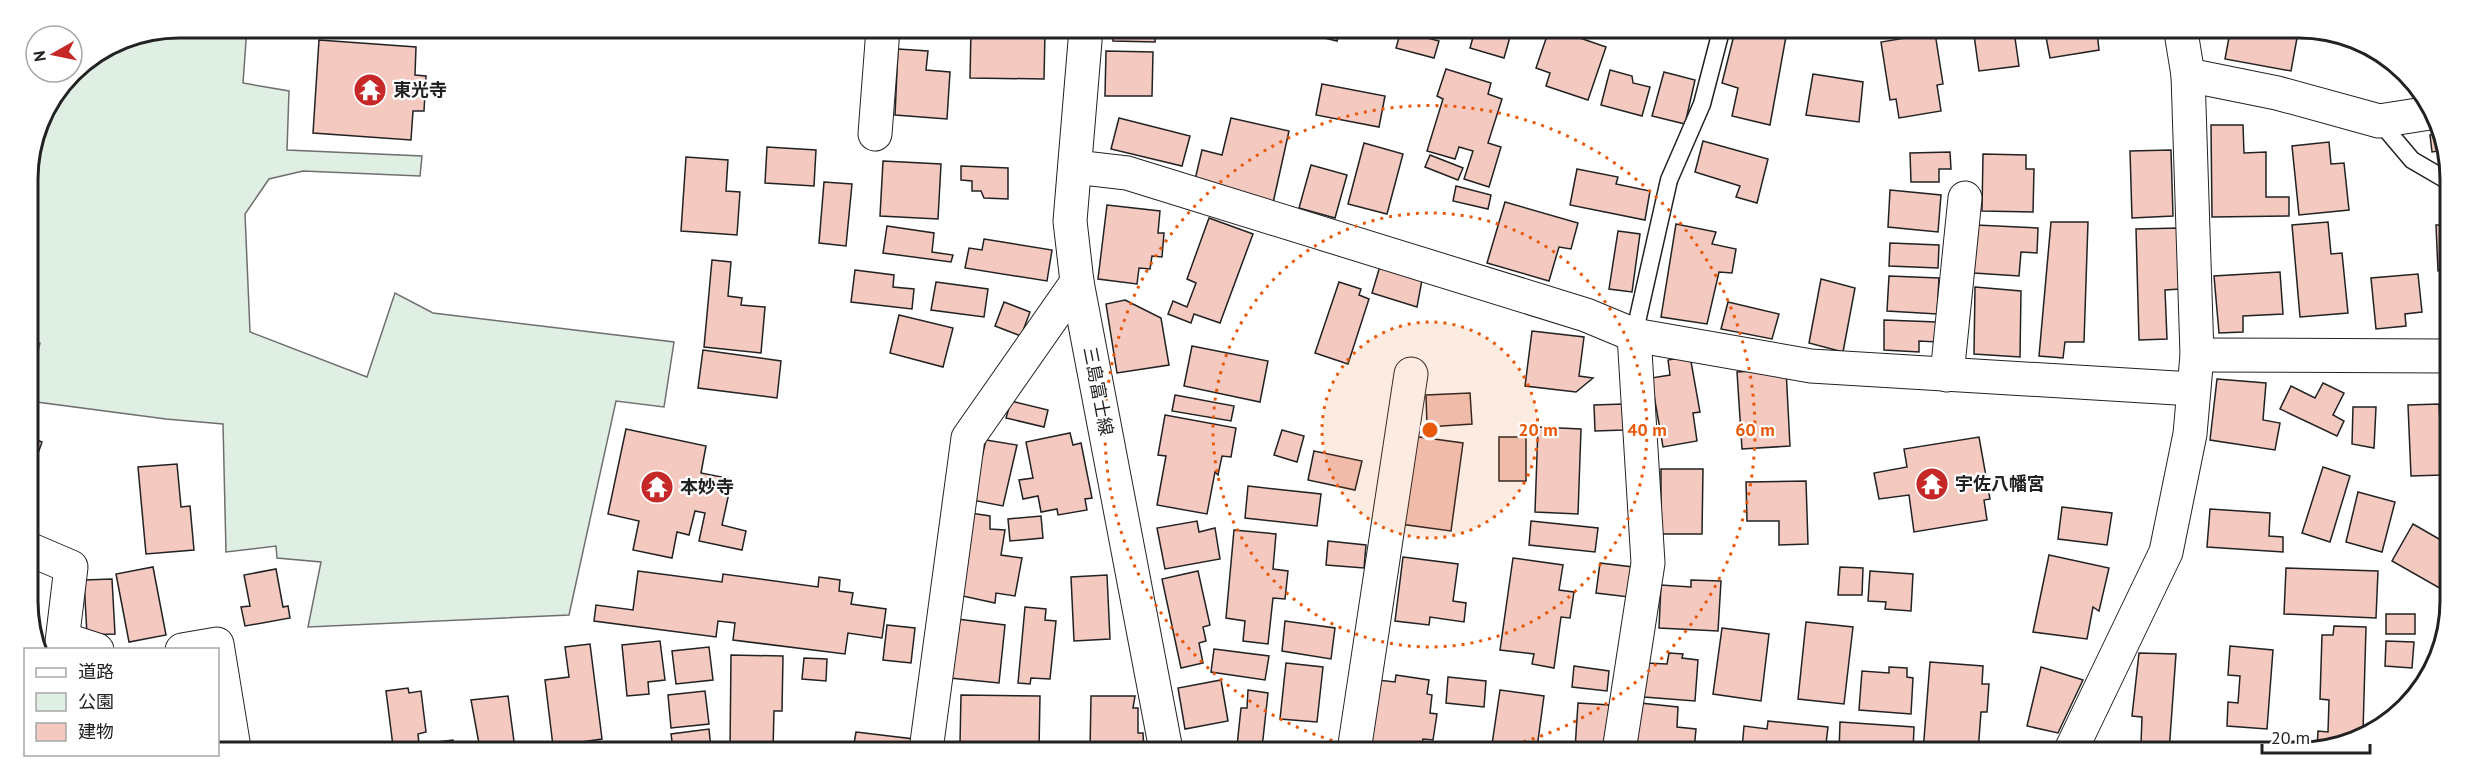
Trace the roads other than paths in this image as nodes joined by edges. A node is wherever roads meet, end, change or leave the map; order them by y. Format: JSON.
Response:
{"nodes":[{"id":1,"x":882,"y":38,"type":"edge"},
{"id":2,"x":1085,"y":38,"type":"edge"},
{"id":3,"x":1719,"y":38,"type":"edge"},
{"id":4,"x":2182,"y":38,"type":"edge"},
{"id":5,"x":2188,"y":75,"type":"junction"},
{"id":6,"x":2425,"y":114,"type":"edge"},
{"id":7,"x":2379,"y":121,"type":"junction"},
{"id":8,"x":875,"y":134,"type":"dead end"},
{"id":9,"x":1075,"y":167,"type":"junction"},
{"id":10,"x":2440,"y":176,"type":"edge"},
{"id":11,"x":1965,"y":198,"type":"dead end"},
{"id":12,"x":1077,"y":282,"type":"junction"},
{"id":13,"x":1634,"y":335,"type":"junction"},
{"id":14,"x":2197,"y":355,"type":"junction"},
{"id":15,"x":2440,"y":356,"type":"edge"},
{"id":16,"x":1411,"y":374,"type":"dead end"},
{"id":17,"x":1947,"y":375,"type":"junction"},
{"id":18,"x":2193,"y":389,"type":"junction"},
{"id":19,"x":38,"y":553,"type":"edge"},
{"id":20,"x":62,"y":644,"type":"edge"},
{"id":21,"x":85,"y":648,"type":"edge"},
{"id":22,"x":194,"y":648,"type":"edge"},
{"id":23,"x":218,"y":648,"type":"edge"},
{"id":24,"x":219,"y":656,"type":"edge"},
{"id":25,"x":233,"y":742,"type":"edge"},
{"id":26,"x":927,"y":742,"type":"edge"},
{"id":27,"x":1164,"y":742,"type":"edge"},
{"id":28,"x":1355,"y":742,"type":"edge"},
{"id":29,"x":1620,"y":742,"type":"edge"},
{"id":30,"x":2075,"y":742,"type":"edge"}],
"edges":[{"from":1,"to":8,"type":"street"},
{"from":2,"to":9,"type":"street","name":"三島富士線"},
{"from":3,"to":13,"type":"lane"},
{"from":4,"to":5,"type":"street"},
{"from":5,"to":7,"type":"street"},
{"from":5,"to":14,"type":"street"},
{"from":6,"to":7,"type":"street"},
{"from":7,"to":10,"type":"lane"},
{"from":9,"to":12,"type":"street","name":"三島富士線"},
{"from":9,"to":13,"type":"street"},
{"from":11,"to":17,"type":"street"},
{"from":12,"to":26,"type":"street"},
{"from":12,"to":27,"type":"street","name":"三島富士線"},
{"from":13,"to":17,"type":"street"},
{"from":13,"to":29,"type":"street"},
{"from":14,"to":15,"type":"street"},
{"from":14,"to":18,"type":"street"},
{"from":16,"to":28,"type":"street"},
{"from":17,"to":18,"type":"street"},
{"from":18,"to":30,"type":"street"},
{"from":19,"to":20,"type":"street"},
{"from":20,"to":21,"type":"street"},
{"from":22,"to":23,"type":"street"},
{"from":24,"to":25,"type":"street"}]}
